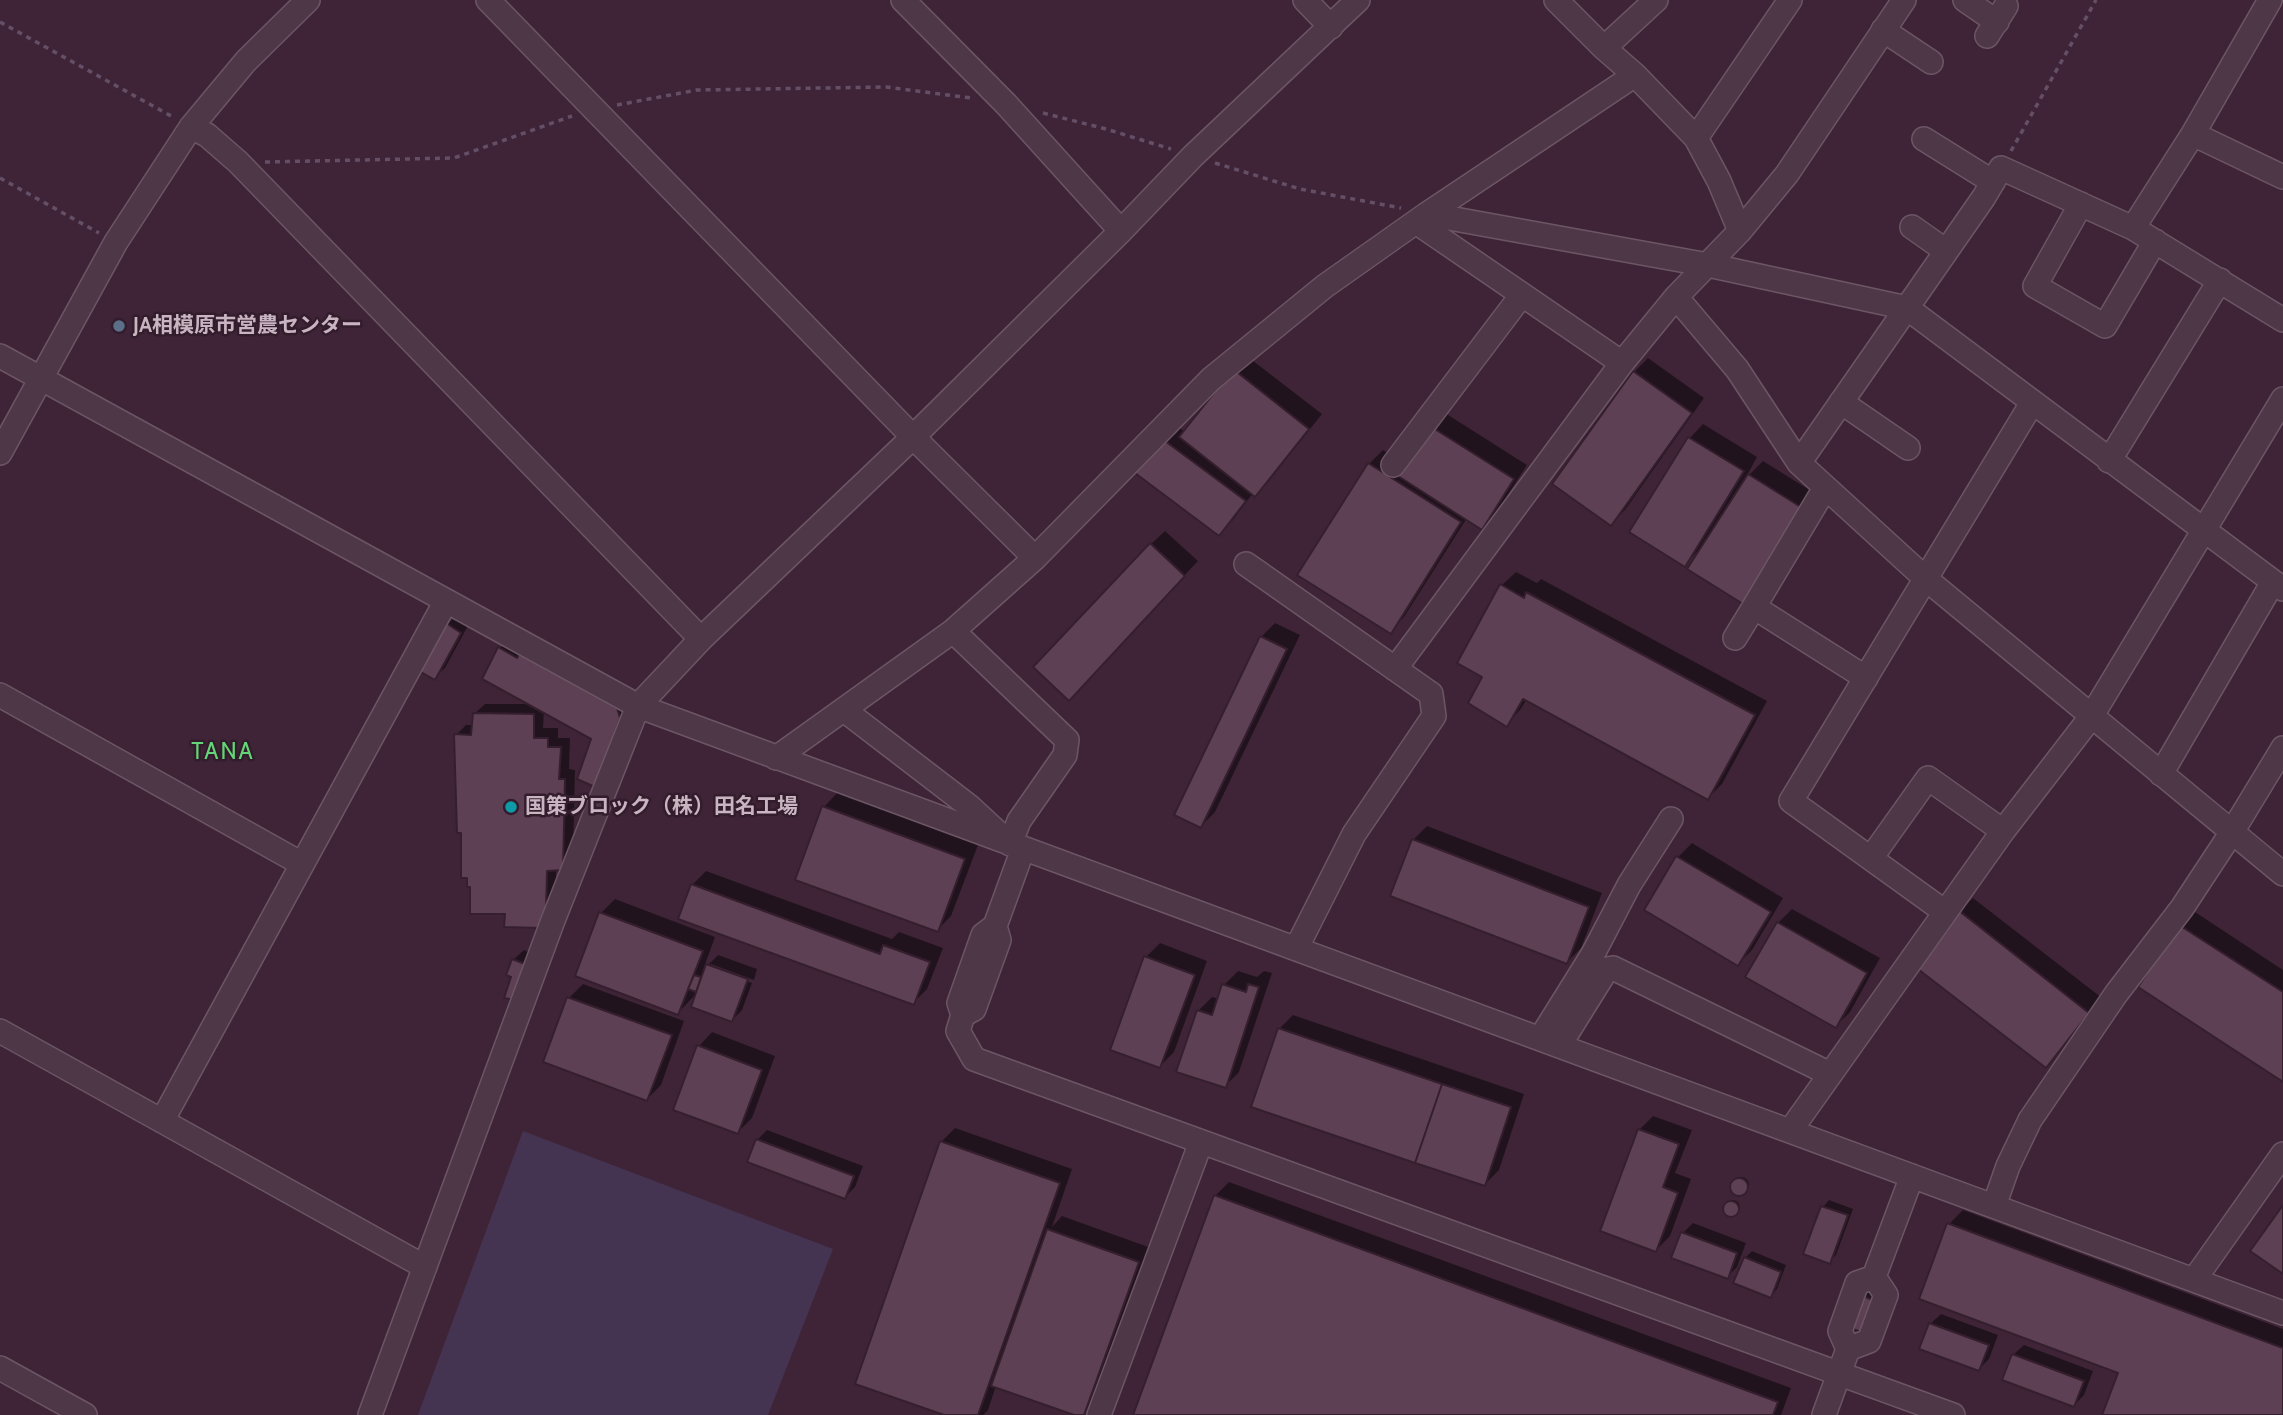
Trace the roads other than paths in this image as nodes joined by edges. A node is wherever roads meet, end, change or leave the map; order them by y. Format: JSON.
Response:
{"nodes":[{"id":1,"x":488,"y":0,"type":"edge"},
{"id":2,"x":904,"y":0,"type":"edge"},
{"id":3,"x":1305,"y":0,"type":"edge"},
{"id":4,"x":1358,"y":0,"type":"edge"},
{"id":5,"x":1556,"y":0,"type":"edge"},
{"id":6,"x":1656,"y":0,"type":"edge"},
{"id":7,"x":1790,"y":0,"type":"edge"},
{"id":8,"x":1905,"y":0,"type":"edge"},
{"id":9,"x":1965,"y":0,"type":"edge"},
{"id":10,"x":2270,"y":0,"type":"edge"},
{"id":11,"x":295,"y":4,"type":"edge"},
{"id":12,"x":1997,"y":21,"type":"dead end"},
{"id":13,"x":1331,"y":27,"type":"junction"},
{"id":14,"x":1883,"y":30,"type":"junction"},
{"id":15,"x":1604,"y":48,"type":"junction"},
{"id":16,"x":1931,"y":62,"type":"dead end"},
{"id":17,"x":1635,"y":75,"type":"junction"},
{"id":18,"x":191,"y":127,"type":"junction"},
{"id":19,"x":2193,"y":134,"type":"junction"},
{"id":20,"x":1696,"y":138,"type":"junction"},
{"id":21,"x":1924,"y":139,"type":"dead end"},
{"id":22,"x":1997,"y":175,"type":"junction"},
{"id":23,"x":2283,"y":177,"type":"edge"},
{"id":24,"x":2081,"y":204,"type":"junction"},
{"id":25,"x":1422,"y":218,"type":"junction"},
{"id":26,"x":1912,"y":227,"type":"dead end"},
{"id":27,"x":2133,"y":228,"type":"junction"},
{"id":28,"x":1121,"y":231,"type":"junction"},
{"id":29,"x":1740,"y":231,"type":"junction"},
{"id":30,"x":2155,"y":241,"type":"junction"},
{"id":31,"x":1946,"y":251,"type":"junction"},
{"id":32,"x":1708,"y":265,"type":"junction"},
{"id":33,"x":2220,"y":280,"type":"junction"},
{"id":34,"x":1521,"y":296,"type":"junction"},
{"id":35,"x":1676,"y":297,"type":"junction"},
{"id":36,"x":1907,"y":308,"type":"junction"},
{"id":37,"x":2283,"y":320,"type":"edge"},
{"id":38,"x":0,"y":356,"type":"edge"},
{"id":39,"x":1622,"y":363,"type":"junction"},
{"id":40,"x":41,"y":378,"type":"junction"},
{"id":41,"x":2283,"y":399,"type":"edge"},
{"id":42,"x":1841,"y":402,"type":"junction"},
{"id":43,"x":2032,"y":403,"type":"junction"},
{"id":44,"x":913,"y":437,"type":"junction"},
{"id":45,"x":1908,"y":448,"type":"dead end"},
{"id":46,"x":0,"y":453,"type":"edge"},
{"id":47,"x":2109,"y":461,"type":"junction"},
{"id":48,"x":1799,"y":463,"type":"junction"},
{"id":49,"x":1394,"y":465,"type":"dead end"},
{"id":50,"x":1825,"y":488,"type":"junction"},
{"id":51,"x":2203,"y":531,"type":"junction"},
{"id":52,"x":1035,"y":558,"type":"junction"},
{"id":53,"x":1246,"y":564,"type":"dead end"},
{"id":54,"x":1926,"y":579,"type":"junction"},
{"id":55,"x":2278,"y":585,"type":"edge"},
{"id":56,"x":446,"y":601,"type":"junction"},
{"id":57,"x":1754,"y":607,"type":"junction"},
{"id":58,"x":953,"y":631,"type":"junction"},
{"id":59,"x":1735,"y":638,"type":"dead end"},
{"id":60,"x":701,"y":639,"type":"junction"},
{"id":61,"x":1395,"y":669,"type":"junction"},
{"id":62,"x":1866,"y":678,"type":"junction"},
{"id":63,"x":0,"y":695,"type":"edge"},
{"id":64,"x":638,"y":706,"type":"junction"},
{"id":65,"x":844,"y":710,"type":"junction"},
{"id":66,"x":2091,"y":717,"type":"junction"},
{"id":67,"x":2283,"y":748,"type":"edge"},
{"id":68,"x":776,"y":758,"type":"junction"},
{"id":69,"x":2161,"y":774,"type":"junction"},
{"id":70,"x":1671,"y":818,"type":"dead end"},
{"id":71,"x":2003,"y":831,"type":"junction"},
{"id":72,"x":2232,"y":832,"type":"junction"},
{"id":73,"x":1016,"y":846,"type":"junction"},
{"id":74,"x":1871,"y":858,"type":"junction"},
{"id":75,"x":302,"y":864,"type":"junction"},
{"id":76,"x":2283,"y":874,"type":"edge"},
{"id":77,"x":1945,"y":912,"type":"junction"},
{"id":78,"x":1296,"y":949,"type":"junction"},
{"id":79,"x":0,"y":1031,"type":"edge"},
{"id":80,"x":1550,"y":1042,"type":"junction"},
{"id":81,"x":1830,"y":1074,"type":"junction"},
{"id":82,"x":162,"y":1121,"type":"junction"},
{"id":83,"x":1790,"y":1131,"type":"junction"},
{"id":84,"x":1201,"y":1142,"type":"junction"},
{"id":85,"x":2283,"y":1153,"type":"edge"},
{"id":86,"x":1912,"y":1176,"type":"junction"},
{"id":87,"x":1994,"y":1206,"type":"junction"},
{"id":88,"x":425,"y":1266,"type":"junction"},
{"id":89,"x":1874,"y":1277,"type":"junction"},
{"id":90,"x":2194,"y":1280,"type":"junction"},
{"id":91,"x":2283,"y":1313,"type":"edge"},
{"id":92,"x":1848,"y":1349,"type":"junction"},
{"id":93,"x":0,"y":1368,"type":"edge"},
{"id":94,"x":1839,"y":1373,"type":"junction"},
{"id":95,"x":85,"y":1415,"type":"edge"},
{"id":96,"x":370,"y":1415,"type":"edge"},
{"id":97,"x":1099,"y":1415,"type":"edge"},
{"id":98,"x":1824,"y":1415,"type":"edge"},
{"id":99,"x":1953,"y":1415,"type":"edge"}],
"edges":[{"from":1,"to":44,"type":"street"},
{"from":2,"to":28,"type":"street"},
{"from":3,"to":13,"type":"street"},
{"from":4,"to":13,"type":"street"},
{"from":5,"to":15,"type":"street"},
{"from":6,"to":15,"type":"street"},
{"from":7,"to":20,"type":"street"},
{"from":8,"to":14,"type":"street"},
{"from":9,"to":12,"type":"street"},
{"from":10,"to":19,"type":"street"},
{"from":11,"to":18,"type":"street"},
{"from":13,"to":28,"type":"street"},
{"from":14,"to":16,"type":"street"},
{"from":14,"to":29,"type":"street"},
{"from":15,"to":17,"type":"street"},
{"from":17,"to":20,"type":"street"},
{"from":17,"to":25,"type":"street"},
{"from":18,"to":40,"type":"street"},
{"from":18,"to":60,"type":"street"},
{"from":19,"to":23,"type":"street"},
{"from":19,"to":27,"type":"street"},
{"from":20,"to":29,"type":"street"},
{"from":21,"to":22,"type":"street"},
{"from":22,"to":24,"type":"street"},
{"from":22,"to":31,"type":"street"},
{"from":24,"to":27,"type":"street"},
{"from":24,"to":30,"type":"street"},
{"from":25,"to":32,"type":"street"},
{"from":25,"to":34,"type":"street"},
{"from":25,"to":52,"type":"street"},
{"from":26,"to":31,"type":"street"},
{"from":27,"to":30,"type":"street"},
{"from":28,"to":44,"type":"street"},
{"from":29,"to":32,"type":"street"},
{"from":30,"to":33,"type":"street"},
{"from":31,"to":36,"type":"street"},
{"from":32,"to":35,"type":"street"},
{"from":32,"to":36,"type":"street"},
{"from":33,"to":37,"type":"street"},
{"from":33,"to":47,"type":"street"},
{"from":34,"to":39,"type":"street"},
{"from":34,"to":49,"type":"street"},
{"from":35,"to":39,"type":"street"},
{"from":35,"to":48,"type":"street"},
{"from":36,"to":42,"type":"street"},
{"from":36,"to":43,"type":"street"},
{"from":38,"to":40,"type":"street"},
{"from":39,"to":61,"type":"street"},
{"from":40,"to":46,"type":"street"},
{"from":40,"to":56,"type":"street"},
{"from":41,"to":51,"type":"street"},
{"from":42,"to":45,"type":"street"},
{"from":42,"to":48,"type":"street"},
{"from":43,"to":47,"type":"street"},
{"from":43,"to":54,"type":"street"},
{"from":44,"to":52,"type":"street"},
{"from":44,"to":60,"type":"street"},
{"from":47,"to":51,"type":"street"},
{"from":48,"to":50,"type":"street"},
{"from":50,"to":54,"type":"street"},
{"from":50,"to":57,"type":"street"},
{"from":51,"to":55,"type":"street"},
{"from":51,"to":66,"type":"street"},
{"from":52,"to":58,"type":"street"},
{"from":53,"to":61,"type":"street"},
{"from":54,"to":62,"type":"street"},
{"from":54,"to":66,"type":"street"},
{"from":55,"to":69,"type":"street"},
{"from":56,"to":64,"type":"street"},
{"from":56,"to":75,"type":"street"},
{"from":57,"to":59,"type":"street"},
{"from":57,"to":62,"type":"street"},
{"from":58,"to":65,"type":"street"},
{"from":58,"to":73,"type":"street"},
{"from":60,"to":64,"type":"street"},
{"from":61,"to":78,"type":"street"},
{"from":62,"to":74,"type":"street"},
{"from":63,"to":75,"type":"street"},
{"from":64,"to":68,"type":"street"},
{"from":64,"to":88,"type":"street"},
{"from":65,"to":68,"type":"street"},
{"from":65,"to":73,"type":"street"},
{"from":66,"to":69,"type":"street"},
{"from":66,"to":71,"type":"street"},
{"from":67,"to":72,"type":"street"},
{"from":68,"to":73,"type":"street"},
{"from":69,"to":72,"type":"street"},
{"from":70,"to":80,"type":"street"},
{"from":71,"to":74,"type":"street"},
{"from":71,"to":77,"type":"street"},
{"from":72,"to":76,"type":"street"},
{"from":72,"to":87,"type":"street"},
{"from":73,"to":78,"type":"street"},
{"from":73,"to":84,"type":"street"},
{"from":74,"to":77,"type":"street"},
{"from":75,"to":82,"type":"street"},
{"from":77,"to":81,"type":"street"},
{"from":78,"to":80,"type":"street"},
{"from":79,"to":82,"type":"street"},
{"from":80,"to":81,"type":"street"},
{"from":80,"to":83,"type":"street"},
{"from":81,"to":83,"type":"street"},
{"from":82,"to":88,"type":"street"},
{"from":83,"to":86,"type":"street"},
{"from":84,"to":94,"type":"street"},
{"from":84,"to":97,"type":"street"},
{"from":85,"to":90,"type":"street"},
{"from":86,"to":87,"type":"street"},
{"from":86,"to":89,"type":"street"},
{"from":87,"to":90,"type":"street"},
{"from":88,"to":96,"type":"street"},
{"from":89,"to":92,"type":"street"},
{"from":89,"to":92,"type":"street"},
{"from":90,"to":91,"type":"street"},
{"from":92,"to":94,"type":"street"},
{"from":93,"to":95,"type":"street"},
{"from":94,"to":98,"type":"street"},
{"from":94,"to":99,"type":"street"}]}
